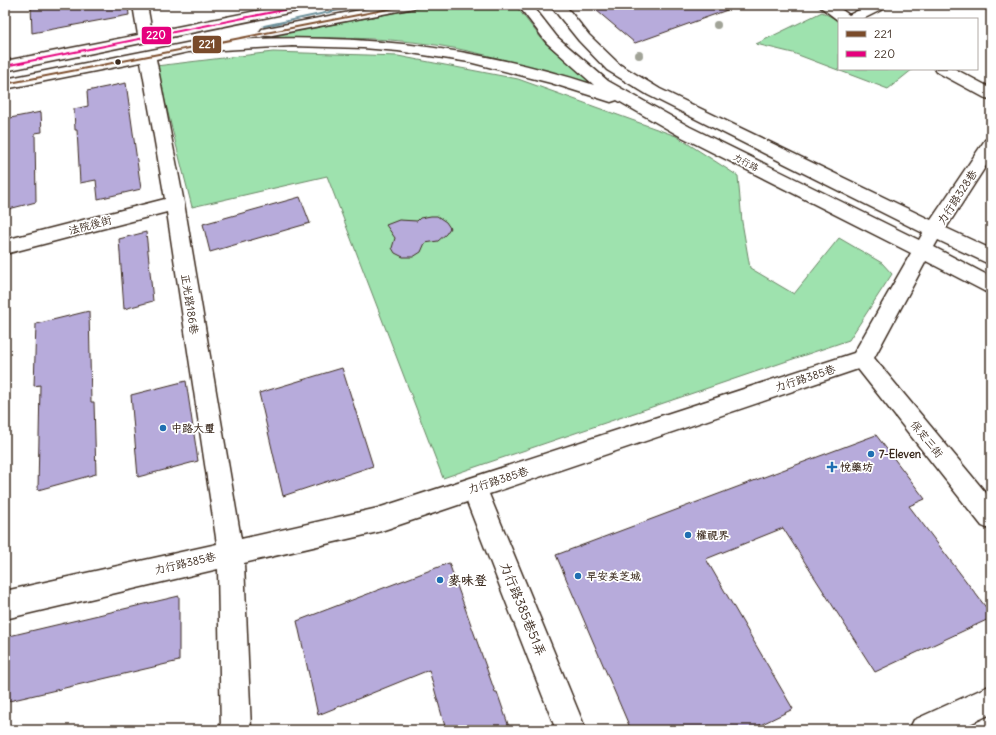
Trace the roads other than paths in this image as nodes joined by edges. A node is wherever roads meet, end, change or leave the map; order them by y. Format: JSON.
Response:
{"nodes":[{"id":1,"x":140,"y":5,"type":"edge"},
{"id":2,"x":308,"y":5,"type":"edge"},
{"id":3,"x":410,"y":5,"type":"edge"},
{"id":4,"x":525,"y":5,"type":"edge"},
{"id":5,"x":557,"y":5,"type":"edge"},
{"id":6,"x":825,"y":5,"type":"edge"},
{"id":7,"x":880,"y":5,"type":"edge"},
{"id":8,"x":844,"y":18,"type":"edge"},
{"id":9,"x":854,"y":18,"type":"edge"},
{"id":10,"x":147,"y":47,"type":"junction"},
{"id":11,"x":189,"y":48,"type":"junction"},
{"id":12,"x":5,"y":66,"type":"edge"},
{"id":13,"x":945,"y":70,"type":"edge"},
{"id":14,"x":5,"y":84,"type":"edge"},
{"id":15,"x":991,"y":94,"type":"edge"},
{"id":16,"x":684,"y":131,"type":"junction"},
{"id":17,"x":991,"y":144,"type":"edge"},
{"id":18,"x":175,"y":203,"type":"junction"},
{"id":19,"x":936,"y":230,"type":"junction"},
{"id":20,"x":5,"y":248,"type":"edge"},
{"id":21,"x":922,"y":250,"type":"junction"},
{"id":22,"x":991,"y":258,"type":"edge"},
{"id":23,"x":991,"y":286,"type":"edge"},
{"id":24,"x":862,"y":359,"type":"junction"},
{"id":25,"x":474,"y":488,"type":"junction"},
{"id":26,"x":991,"y":518,"type":"edge"},
{"id":27,"x":231,"y":553,"type":"junction"},
{"id":28,"x":5,"y":605,"type":"edge"},
{"id":29,"x":991,"y":699,"type":"edge"},
{"id":30,"x":236,"y":730,"type":"edge"},
{"id":31,"x":571,"y":730,"type":"edge"},
{"id":32,"x":924,"y":730,"type":"edge"}],
"edges":[{"from":1,"to":10,"type":"street","name":"正光路186巷"},
{"from":2,"to":10,"type":"street"},
{"from":3,"to":11,"type":"street"},
{"from":4,"to":16,"type":"street","name":"力行路"},
{"from":5,"to":19,"type":"street"},
{"from":6,"to":8,"type":"street"},
{"from":7,"to":9,"type":"street"},
{"from":10,"to":11,"type":"street"},
{"from":10,"to":12,"type":"street"},
{"from":10,"to":14,"type":"street"},
{"from":10,"to":18,"type":"street","name":"正光路186巷"},
{"from":11,"to":16,"type":"street"},
{"from":13,"to":15,"type":"street"},
{"from":16,"to":21,"type":"street","name":"力行路"},
{"from":17,"to":19,"type":"street","name":"力行路328巷"},
{"from":18,"to":20,"type":"street","name":"法院後街"},
{"from":18,"to":27,"type":"street","name":"正光路186巷"},
{"from":19,"to":21,"type":"street","name":"力行路328巷"},
{"from":19,"to":22,"type":"street"},
{"from":21,"to":23,"type":"street","name":"力行路"},
{"from":21,"to":24,"type":"street"},
{"from":24,"to":25,"type":"street","name":"力行路385巷"},
{"from":24,"to":26,"type":"street","name":"保定三街"},
{"from":25,"to":27,"type":"street","name":"力行路385巷"},
{"from":25,"to":31,"type":"street","name":"力行路385巷51弄"},
{"from":27,"to":28,"type":"street","name":"力行路385巷"},
{"from":27,"to":30,"type":"street","name":"正光路186巷"},
{"from":29,"to":32,"type":"street"}]}
